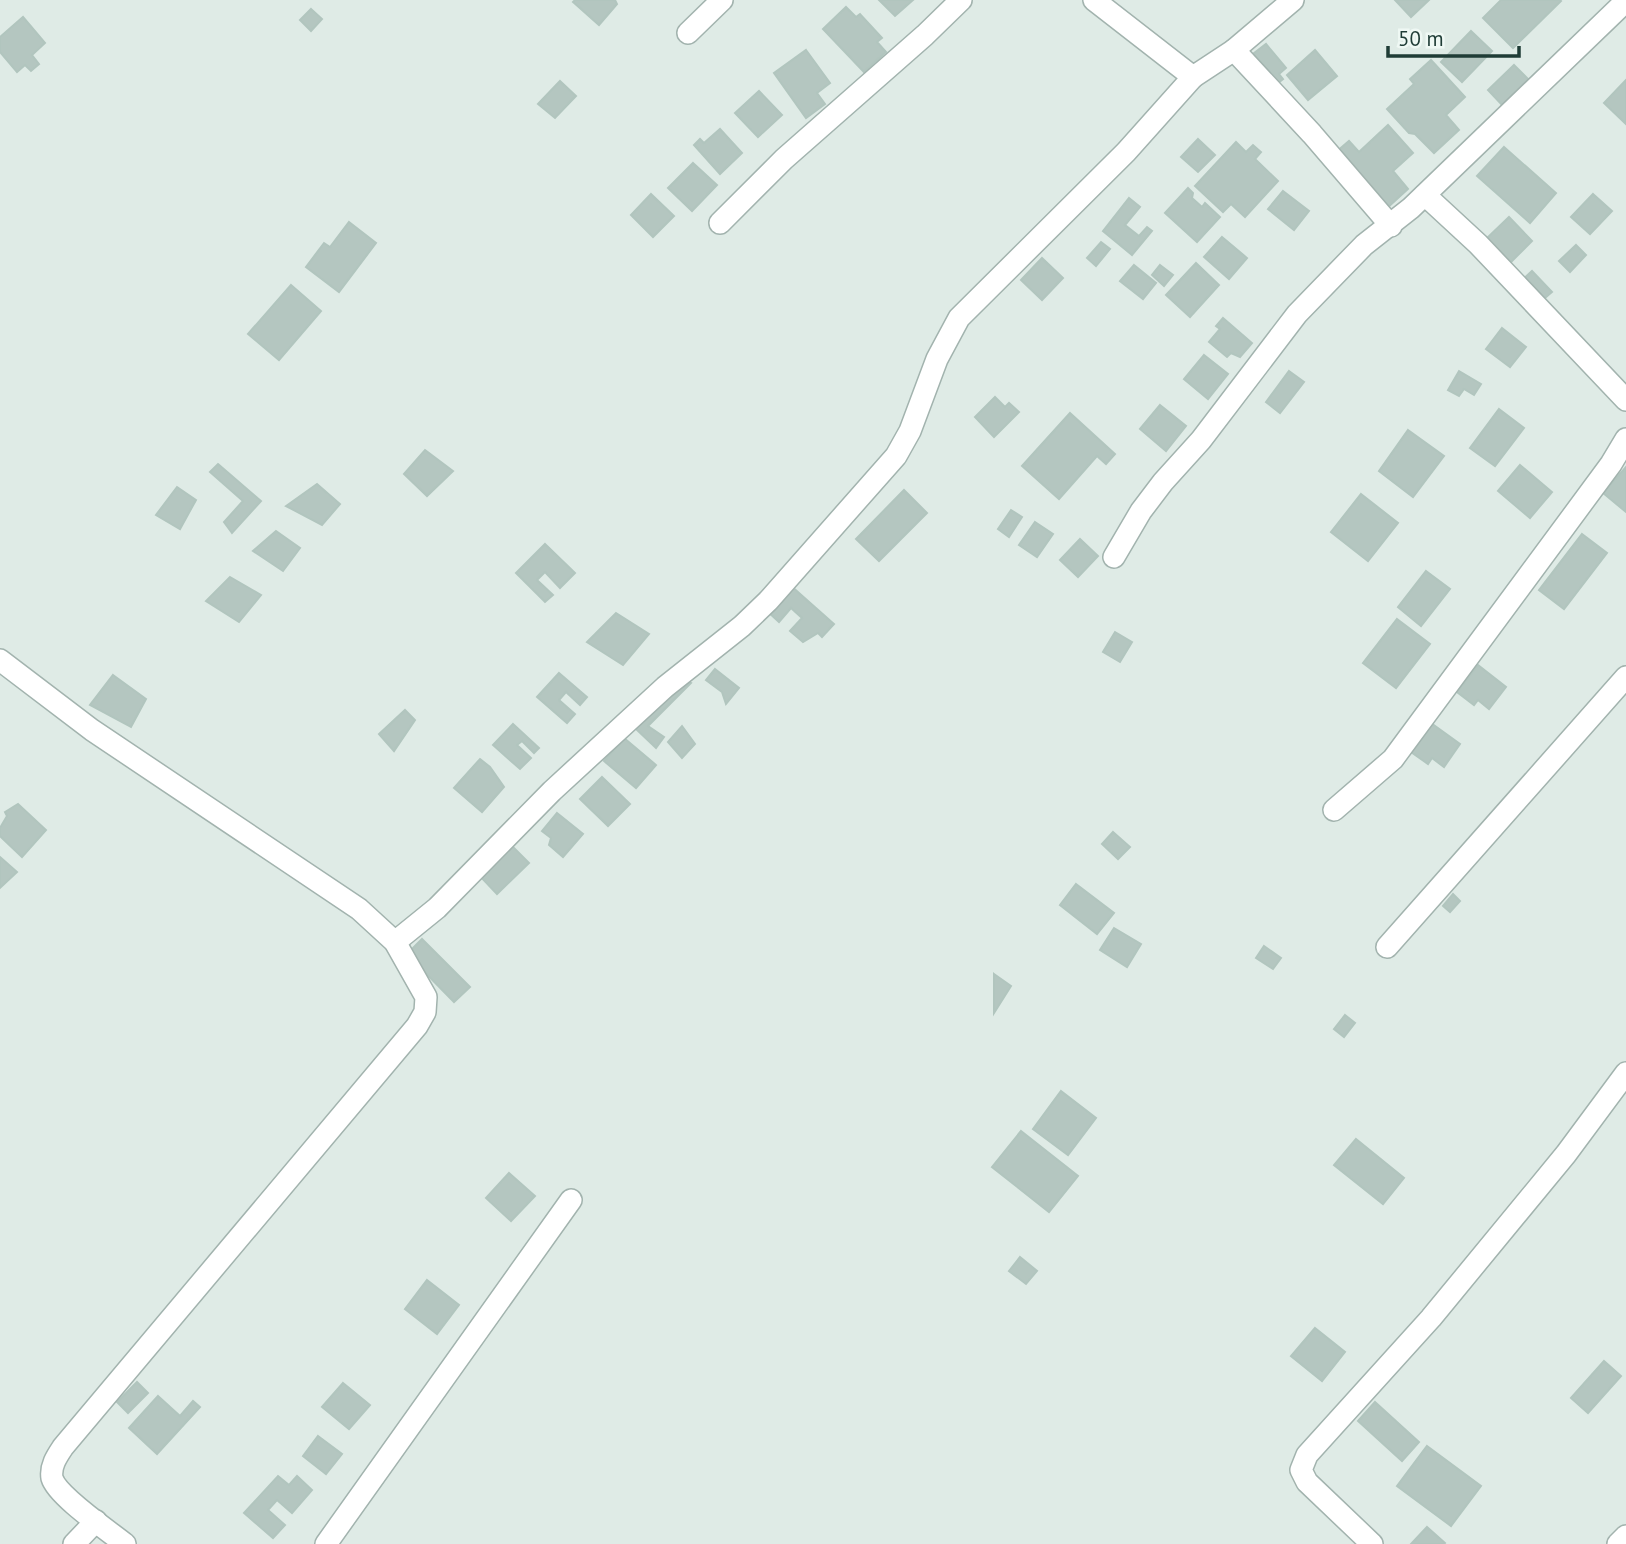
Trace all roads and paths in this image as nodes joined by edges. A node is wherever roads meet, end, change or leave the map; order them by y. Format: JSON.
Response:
{"nodes":[{"id":1,"x":722,"y":0,"type":"edge"},
{"id":2,"x":961,"y":0,"type":"edge"},
{"id":3,"x":1094,"y":0,"type":"edge"},
{"id":4,"x":1293,"y":0,"type":"edge"},
{"id":5,"x":1626,"y":1,"type":"edge"},
{"id":6,"x":688,"y":33,"type":"dead end"},
{"id":7,"x":1234,"y":50,"type":"junction"},
{"id":8,"x":1193,"y":77,"type":"junction"},
{"id":9,"x":1425,"y":195,"type":"junction"},
{"id":10,"x":720,"y":223,"type":"dead end"},
{"id":11,"x":1391,"y":226,"type":"junction"},
{"id":12,"x":1626,"y":400,"type":"edge"},
{"id":13,"x":1626,"y":439,"type":"edge"},
{"id":14,"x":1114,"y":557,"type":"dead end"},
{"id":15,"x":0,"y":660,"type":"edge"},
{"id":16,"x":1626,"y":677,"type":"edge"},
{"id":17,"x":1334,"y":810,"type":"dead end"},
{"id":18,"x":395,"y":942,"type":"junction"},
{"id":19,"x":1387,"y":947,"type":"dead end"},
{"id":20,"x":1626,"y":1073,"type":"edge"},
{"id":21,"x":571,"y":1200,"type":"dead end"},
{"id":22,"x":96,"y":1521,"type":"junction"},
{"id":23,"x":1626,"y":1536,"type":"edge"},
{"id":24,"x":74,"y":1544,"type":"edge"},
{"id":25,"x":125,"y":1544,"type":"edge"},
{"id":26,"x":326,"y":1544,"type":"edge"},
{"id":27,"x":1372,"y":1544,"type":"edge"},
{"id":28,"x":1618,"y":1544,"type":"edge"}],
"edges":[{"from":1,"to":6,"type":"street"},
{"from":2,"to":10,"type":"street"},
{"from":3,"to":8,"type":"street"},
{"from":4,"to":7,"type":"street"},
{"from":5,"to":9,"type":"street"},
{"from":7,"to":8,"type":"street"},
{"from":7,"to":11,"type":"street"},
{"from":8,"to":18,"type":"street"},
{"from":9,"to":11,"type":"street"},
{"from":9,"to":12,"type":"street"},
{"from":11,"to":14,"type":"street"},
{"from":13,"to":17,"type":"street"},
{"from":15,"to":18,"type":"street"},
{"from":16,"to":19,"type":"street"},
{"from":18,"to":22,"type":"street"},
{"from":20,"to":27,"type":"street"},
{"from":21,"to":26,"type":"street"},
{"from":22,"to":24,"type":"street"},
{"from":22,"to":25,"type":"street"},
{"from":23,"to":28,"type":"street"}]}
